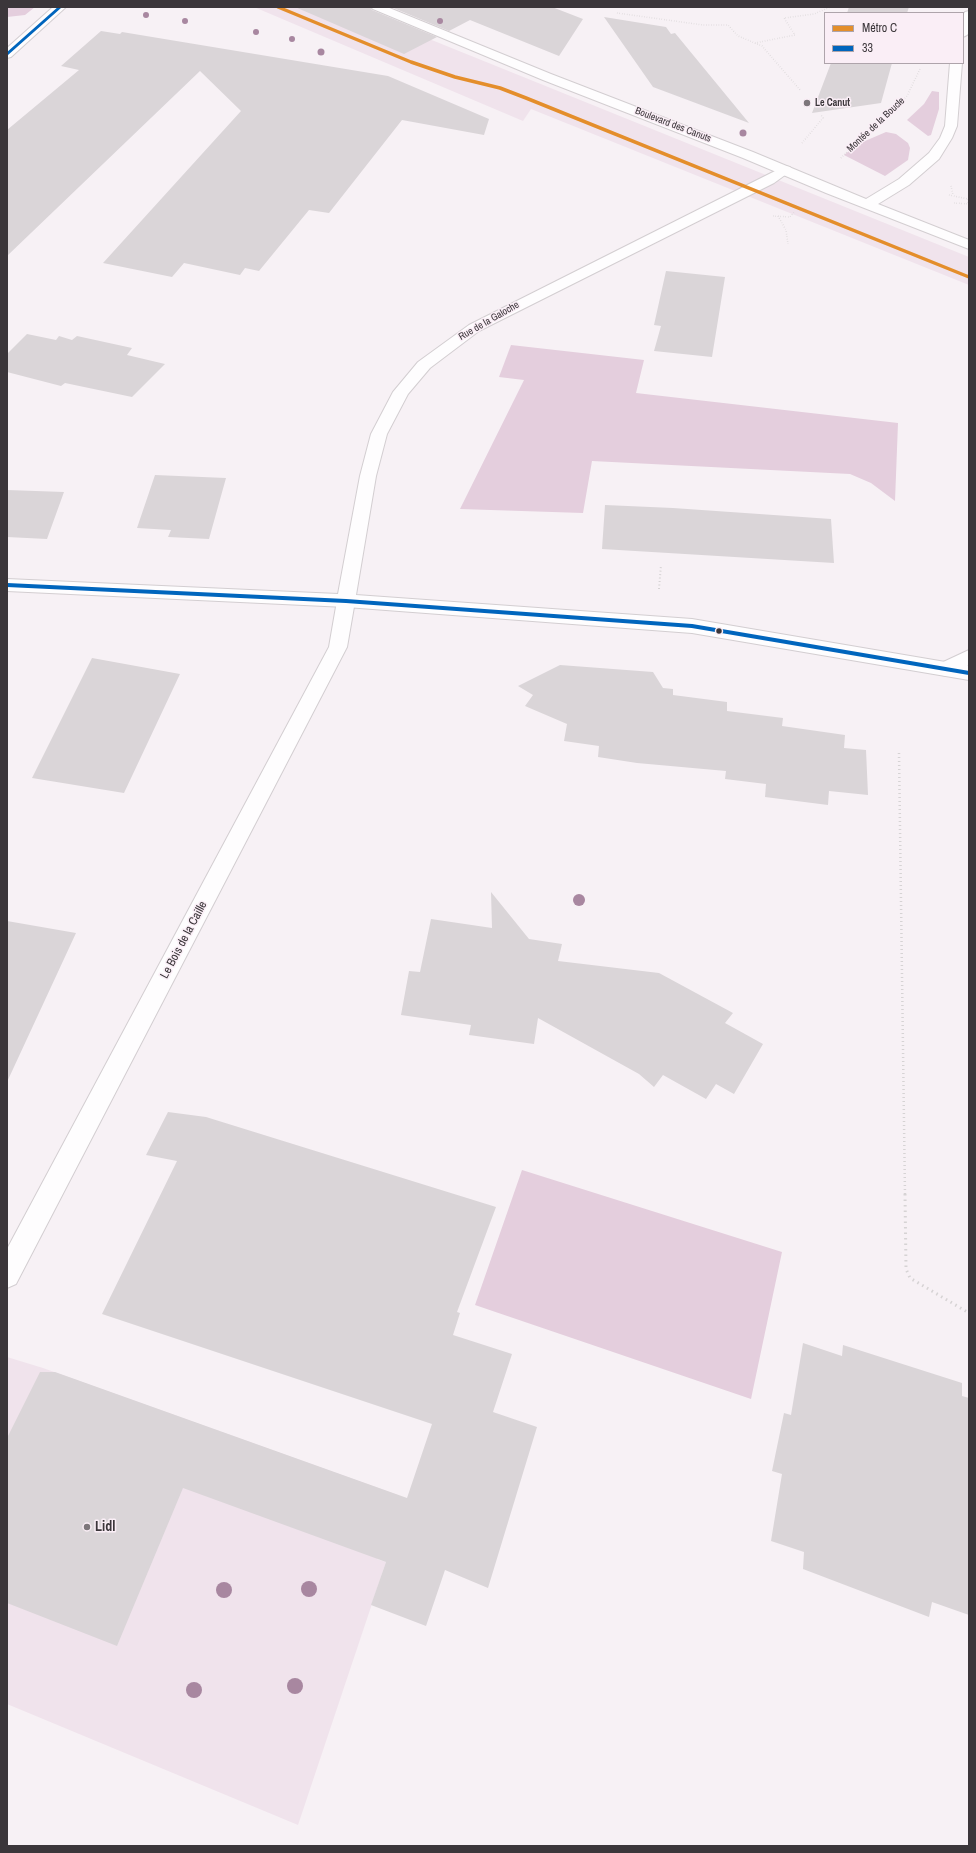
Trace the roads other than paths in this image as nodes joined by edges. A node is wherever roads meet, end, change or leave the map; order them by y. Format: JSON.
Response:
{"nodes":[{"id":1,"x":60,"y":7,"type":"edge"},
{"id":2,"x":377,"y":7,"type":"edge"},
{"id":3,"x":969,"y":14,"type":"edge"},
{"id":4,"x":964,"y":30,"type":"edge"},
{"id":5,"x":7,"y":54,"type":"edge"},
{"id":6,"x":956,"y":64,"type":"edge"},
{"id":7,"x":785,"y":170,"type":"junction"},
{"id":8,"x":868,"y":204,"type":"junction"},
{"id":9,"x":969,"y":245,"type":"edge"},
{"id":10,"x":7,"y":585,"type":"edge"},
{"id":11,"x":346,"y":601,"type":"junction"},
{"id":12,"x":969,"y":657,"type":"edge"},
{"id":13,"x":946,"y":669,"type":"junction"},
{"id":14,"x":969,"y":673,"type":"edge"},
{"id":15,"x":7,"y":1275,"type":"edge"}],
"edges":[{"from":1,"to":5,"type":"street"},
{"from":2,"to":7,"type":"street","name":"Boulevard des Canuts"},
{"from":3,"to":4,"type":"street"},
{"from":6,"to":8,"type":"street"},
{"from":7,"to":8,"type":"street","name":"Boulevard des Canuts"},
{"from":7,"to":11,"type":"street","name":"Rue de la Galoche"},
{"from":8,"to":9,"type":"street","name":"Boulevard des Canuts"},
{"from":10,"to":11,"type":"street"},
{"from":11,"to":13,"type":"street"},
{"from":11,"to":15,"type":"street","name":"Le Bois de la Caille"},
{"from":12,"to":13,"type":"street"},
{"from":13,"to":14,"type":"street"}]}
